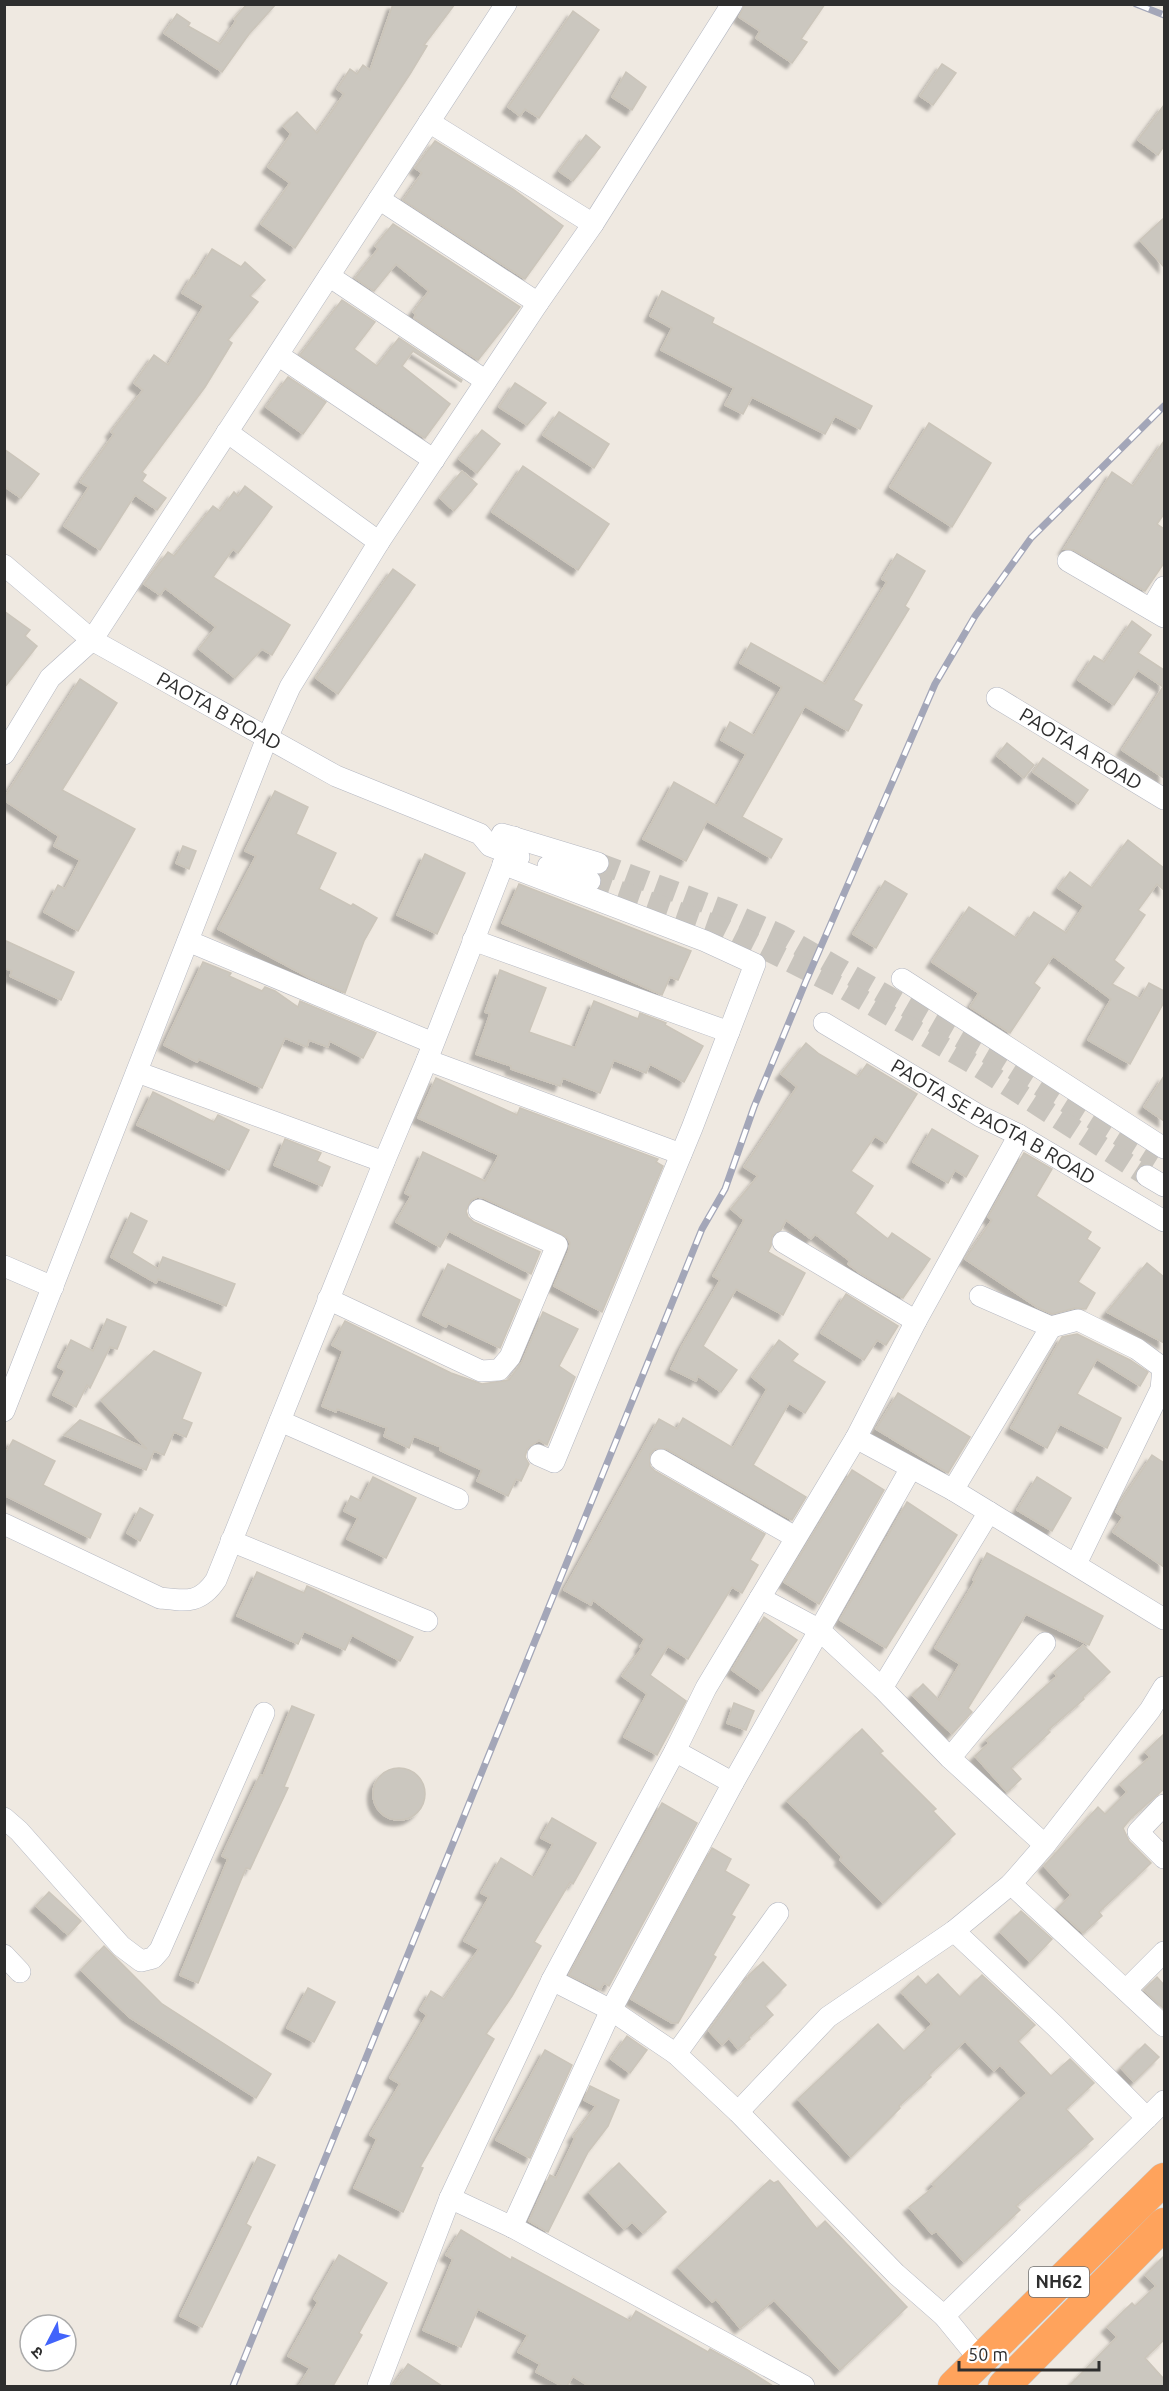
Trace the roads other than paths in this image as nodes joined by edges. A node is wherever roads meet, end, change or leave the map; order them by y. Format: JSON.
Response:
{"nodes":[{"id":1,"x":506,"y":4,"type":"edge"},
{"id":2,"x":732,"y":4,"type":"edge"},
{"id":3,"x":429,"y":122,"type":"junction"},
{"id":4,"x":379,"y":199,"type":"junction"},
{"id":5,"x":593,"y":224,"type":"junction"},
{"id":6,"x":329,"y":276,"type":"junction"},
{"id":7,"x":538,"y":303,"type":"junction"},
{"id":8,"x":278,"y":355,"type":"junction"},
{"id":9,"x":486,"y":381,"type":"junction"},
{"id":10,"x":227,"y":432,"type":"junction"},
{"id":11,"x":434,"y":460,"type":"junction"},
{"id":12,"x":379,"y":542,"type":"junction"},
{"id":13,"x":1068,"y":561,"type":"dead end"},
{"id":14,"x":4,"y":565,"type":"edge"},
{"id":15,"x":1164,"y":587,"type":"edge"},
{"id":16,"x":1158,"y":613,"type":"edge"},
{"id":17,"x":92,"y":640,"type":"junction"},
{"id":18,"x":997,"y":698,"type":"dead end"},
{"id":19,"x":267,"y":738,"type":"junction"},
{"id":20,"x":4,"y":754,"type":"edge"},
{"id":21,"x":1164,"y":799,"type":"edge"},
{"id":22,"x":508,"y":851,"type":"junction"},
{"id":23,"x":594,"y":872,"type":"tunnel mouth"},
{"id":24,"x":473,"y":940,"type":"junction"},
{"id":25,"x":188,"y":941,"type":"junction"},
{"id":26,"x":902,"y":979,"type":"dead end"},
{"id":27,"x":824,"y":1023,"type":"dead end"},
{"id":28,"x":729,"y":1032,"type":"junction"},
{"id":29,"x":430,"y":1052,"type":"junction"},
{"id":30,"x":136,"y":1072,"type":"junction"},
{"id":31,"x":1019,"y":1136,"type":"junction"},
{"id":32,"x":681,"y":1154,"type":"junction"},
{"id":33,"x":384,"y":1162,"type":"junction"},
{"id":34,"x":1159,"y":1167,"type":"edge"},
{"id":35,"x":479,"y":1210,"type":"dead end"},
{"id":36,"x":1164,"y":1221,"type":"edge"},
{"id":37,"x":783,"y":1242,"type":"dead end"},
{"id":38,"x":4,"y":1266,"type":"edge"},
{"id":39,"x":53,"y":1287,"type":"junction"},
{"id":40,"x":980,"y":1296,"type":"dead end"},
{"id":41,"x":328,"y":1299,"type":"junction"},
{"id":42,"x":916,"y":1321,"type":"junction"},
{"id":43,"x":1051,"y":1327,"type":"junction"},
{"id":44,"x":4,"y":1411,"type":"edge"},
{"id":45,"x":279,"y":1421,"type":"junction"},
{"id":46,"x":856,"y":1438,"type":"junction"},
{"id":47,"x":538,"y":1455,"type":"dead end"},
{"id":48,"x":661,"y":1460,"type":"dead end"},
{"id":49,"x":911,"y":1468,"type":"junction"},
{"id":50,"x":953,"y":1490,"type":"junction"},
{"id":51,"x":458,"y":1499,"type":"dead end"},
{"id":52,"x":989,"y":1512,"type":"junction"},
{"id":53,"x":4,"y":1524,"type":"edge"},
{"id":54,"x":795,"y":1537,"type":"junction"},
{"id":55,"x":231,"y":1541,"type":"junction"},
{"id":56,"x":1076,"y":1564,"type":"junction"},
{"id":57,"x":760,"y":1598,"type":"junction"},
{"id":58,"x":1164,"y":1619,"type":"edge"},
{"id":59,"x":427,"y":1621,"type":"dead end"},
{"id":60,"x":818,"y":1629,"type":"junction"},
{"id":61,"x":1045,"y":1643,"type":"dead end"},
{"id":62,"x":1164,"y":1687,"type":"edge"},
{"id":63,"x":882,"y":1688,"type":"junction"},
{"id":64,"x":264,"y":1713,"type":"dead end"},
{"id":65,"x":675,"y":1751,"type":"junction"},
{"id":66,"x":950,"y":1758,"type":"junction"},
{"id":67,"x":733,"y":1783,"type":"junction"},
{"id":68,"x":1164,"y":1805,"type":"edge"},
{"id":69,"x":4,"y":1818,"type":"edge"},
{"id":70,"x":1045,"y":1845,"type":"junction"},
{"id":71,"x":1164,"y":1858,"type":"edge"},
{"id":72,"x":1011,"y":1884,"type":"junction"},
{"id":73,"x":778,"y":1913,"type":"dead end"},
{"id":74,"x":954,"y":1931,"type":"junction"},
{"id":75,"x":1164,"y":1952,"type":"edge"},
{"id":76,"x":4,"y":1955,"type":"edge"},
{"id":77,"x":20,"y":1972,"type":"dead end"},
{"id":78,"x":552,"y":1980,"type":"junction"},
{"id":79,"x":1126,"y":1990,"type":"junction"},
{"id":80,"x":611,"y":2010,"type":"junction"},
{"id":81,"x":1164,"y":2026,"type":"edge"},
{"id":82,"x":676,"y":2054,"type":"junction"},
{"id":83,"x":1164,"y":2101,"type":"edge"},
{"id":84,"x":738,"y":2112,"type":"junction"},
{"id":85,"x":1146,"y":2118,"type":"junction"},
{"id":86,"x":1164,"y":2179,"type":"edge"},
{"id":87,"x":450,"y":2198,"type":"junction"},
{"id":88,"x":1164,"y":2224,"type":"edge"},
{"id":89,"x":512,"y":2227,"type":"junction"},
{"id":90,"x":944,"y":2316,"type":"junction"},
{"id":91,"x":980,"y":2360,"type":"junction"},
{"id":92,"x":378,"y":2386,"type":"edge"},
{"id":93,"x":804,"y":2386,"type":"edge"},
{"id":94,"x":954,"y":2386,"type":"edge"},
{"id":95,"x":1004,"y":2386,"type":"edge"}],
"edges":[{"from":1,"to":3,"type":"street"},
{"from":2,"to":5,"type":"street"},
{"from":3,"to":4,"type":"street"},
{"from":3,"to":5,"type":"street"},
{"from":4,"to":6,"type":"street"},
{"from":4,"to":7,"type":"street"},
{"from":5,"to":7,"type":"street"},
{"from":6,"to":8,"type":"street"},
{"from":6,"to":9,"type":"street"},
{"from":7,"to":9,"type":"street"},
{"from":8,"to":10,"type":"street"},
{"from":8,"to":11,"type":"street"},
{"from":9,"to":11,"type":"street"},
{"from":10,"to":12,"type":"street"},
{"from":10,"to":17,"type":"street"},
{"from":11,"to":12,"type":"street"},
{"from":12,"to":19,"type":"street"},
{"from":13,"to":16,"type":"street"},
{"from":14,"to":17,"type":"street","name":"PAOTA B ROAD"},
{"from":15,"to":16,"type":"street"},
{"from":17,"to":19,"type":"street","name":"PAOTA B ROAD"},
{"from":17,"to":20,"type":"street"},
{"from":18,"to":21,"type":"street","name":"PAOTA A ROAD"},
{"from":19,"to":22,"type":"street","name":"PAOTA B ROAD"},
{"from":19,"to":25,"type":"street"},
{"from":22,"to":23,"type":"street","name":"PAOTA B ROAD"},
{"from":22,"to":24,"type":"street"},
{"from":22,"to":28,"type":"street"},
{"from":24,"to":28,"type":"street"},
{"from":24,"to":29,"type":"street"},
{"from":25,"to":29,"type":"street"},
{"from":25,"to":30,"type":"street"},
{"from":26,"to":34,"type":"street"},
{"from":27,"to":31,"type":"street","name":"PAOTA SE PAOTA B ROAD"},
{"from":28,"to":32,"type":"street"},
{"from":29,"to":32,"type":"street"},
{"from":29,"to":33,"type":"street"},
{"from":30,"to":33,"type":"street"},
{"from":30,"to":39,"type":"street"},
{"from":31,"to":36,"type":"street","name":"PAOTA SE PAOTA B ROAD"},
{"from":31,"to":42,"type":"street"},
{"from":32,"to":47,"type":"street"},
{"from":33,"to":41,"type":"street"},
{"from":35,"to":41,"type":"street"},
{"from":37,"to":42,"type":"street"},
{"from":38,"to":39,"type":"street"},
{"from":39,"to":44,"type":"street"},
{"from":40,"to":43,"type":"street"},
{"from":41,"to":45,"type":"street"},
{"from":42,"to":46,"type":"street"},
{"from":43,"to":50,"type":"street"},
{"from":43,"to":56,"type":"street"},
{"from":45,"to":51,"type":"street"},
{"from":45,"to":55,"type":"street"},
{"from":46,"to":49,"type":"street"},
{"from":46,"to":54,"type":"street"},
{"from":48,"to":54,"type":"street"},
{"from":49,"to":50,"type":"street"},
{"from":49,"to":60,"type":"street"},
{"from":50,"to":52,"type":"street"},
{"from":52,"to":56,"type":"street"},
{"from":52,"to":63,"type":"street"},
{"from":53,"to":55,"type":"street"},
{"from":54,"to":57,"type":"street"},
{"from":55,"to":59,"type":"street"},
{"from":56,"to":58,"type":"street"},
{"from":57,"to":60,"type":"street"},
{"from":57,"to":65,"type":"street"},
{"from":60,"to":63,"type":"street"},
{"from":60,"to":67,"type":"street"},
{"from":61,"to":66,"type":"street"},
{"from":62,"to":70,"type":"street"},
{"from":63,"to":66,"type":"street"},
{"from":64,"to":69,"type":"street"},
{"from":65,"to":67,"type":"street"},
{"from":65,"to":78,"type":"street"},
{"from":66,"to":70,"type":"street"},
{"from":67,"to":80,"type":"street"},
{"from":68,"to":71,"type":"street"},
{"from":70,"to":72,"type":"street"},
{"from":72,"to":74,"type":"street"},
{"from":72,"to":79,"type":"street"},
{"from":73,"to":82,"type":"street"},
{"from":74,"to":84,"type":"street"},
{"from":74,"to":85,"type":"street"},
{"from":75,"to":79,"type":"street"},
{"from":76,"to":77,"type":"street"},
{"from":78,"to":80,"type":"street"},
{"from":78,"to":87,"type":"street"},
{"from":79,"to":81,"type":"street"},
{"from":80,"to":82,"type":"street"},
{"from":80,"to":89,"type":"street"},
{"from":82,"to":84,"type":"street"},
{"from":83,"to":85,"type":"street"},
{"from":84,"to":90,"type":"street"},
{"from":85,"to":90,"type":"street"},
{"from":86,"to":91,"type":"highway","number":"NH62"},
{"from":87,"to":89,"type":"street"},
{"from":87,"to":92,"type":"street"},
{"from":88,"to":95,"type":"highway","number":"NH62"},
{"from":89,"to":93,"type":"street"},
{"from":90,"to":91,"type":"street"},
{"from":91,"to":94,"type":"highway","number":"NH62"}]}
